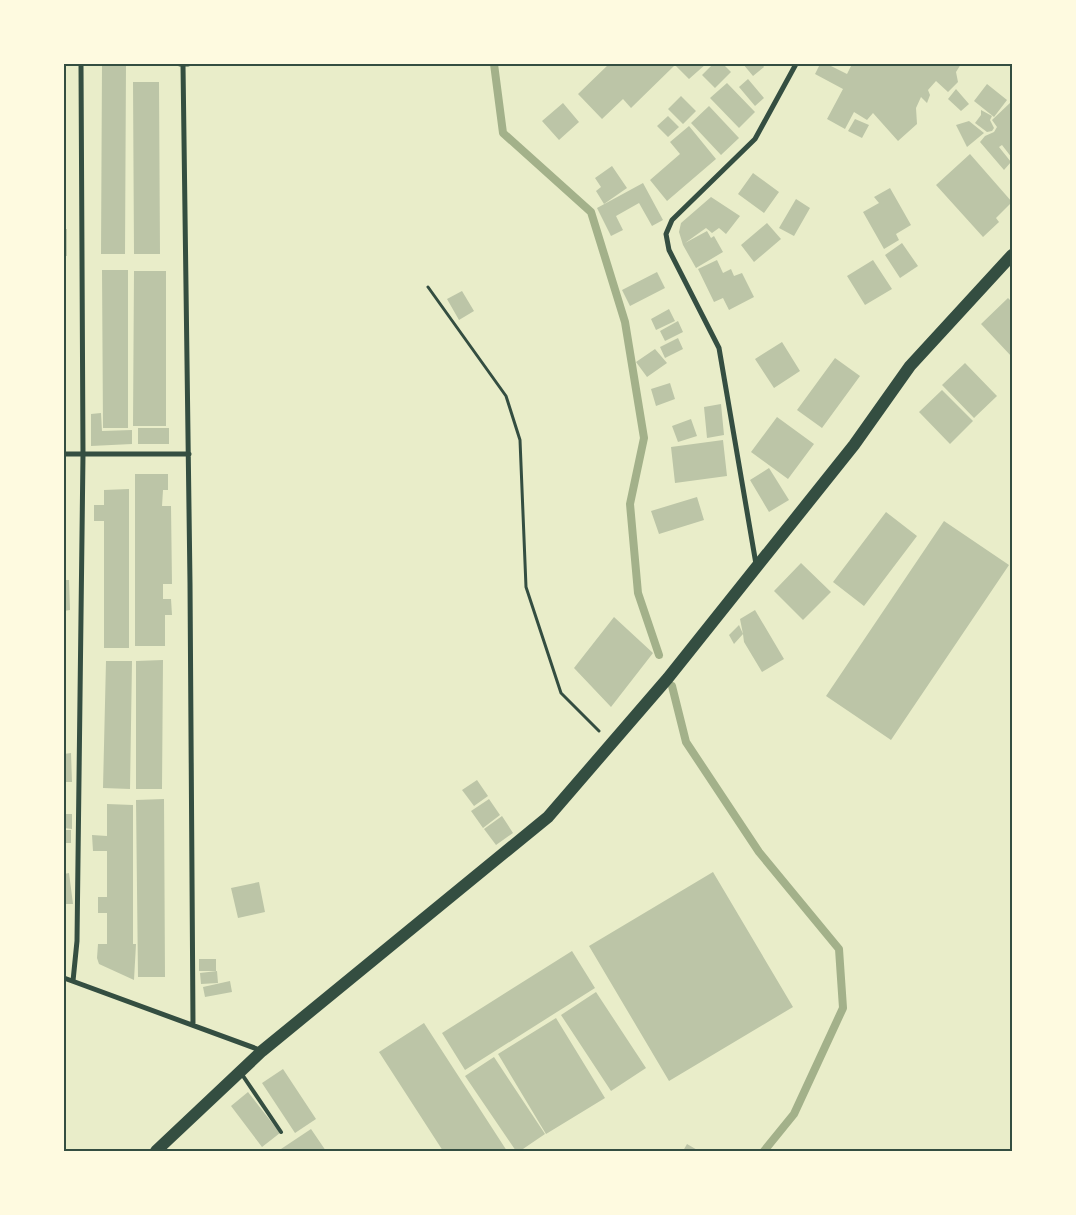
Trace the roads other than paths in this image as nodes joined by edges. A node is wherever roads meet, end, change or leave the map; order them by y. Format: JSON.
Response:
{"nodes":[{"id":1,"x":81,"y":64,"type":"edge"},
{"id":2,"x":184,"y":64,"type":"edge"},
{"id":3,"x":796,"y":64,"type":"edge"},
{"id":4,"x":1012,"y":255,"type":"edge"},
{"id":5,"x":64,"y":454,"type":"edge"},
{"id":6,"x":83,"y":454,"type":"junction"},
{"id":7,"x":189,"y":454,"type":"junction"},
{"id":8,"x":757,"y":567,"type":"junction"},
{"id":9,"x":64,"y":978,"type":"edge"},
{"id":10,"x":73,"y":981,"type":"junction"},
{"id":11,"x":193,"y":1025,"type":"junction"},
{"id":12,"x":262,"y":1051,"type":"junction"},
{"id":13,"x":240,"y":1072,"type":"junction"},
{"id":14,"x":281,"y":1132,"type":"dead end"},
{"id":15,"x":156,"y":1151,"type":"edge"}],
"edges":[{"from":1,"to":6,"type":"street"},
{"from":2,"to":7,"type":"street"},
{"from":3,"to":8,"type":"street"},
{"from":4,"to":8,"type":"main road"},
{"from":5,"to":6,"type":"street"},
{"from":6,"to":7,"type":"street"},
{"from":6,"to":10,"type":"street"},
{"from":7,"to":11,"type":"street"},
{"from":8,"to":12,"type":"main road"},
{"from":9,"to":10,"type":"street"},
{"from":10,"to":11,"type":"street"},
{"from":11,"to":12,"type":"street"},
{"from":12,"to":13,"type":"main road"},
{"from":13,"to":14,"type":"lane"},
{"from":13,"to":15,"type":"main road"}]}
